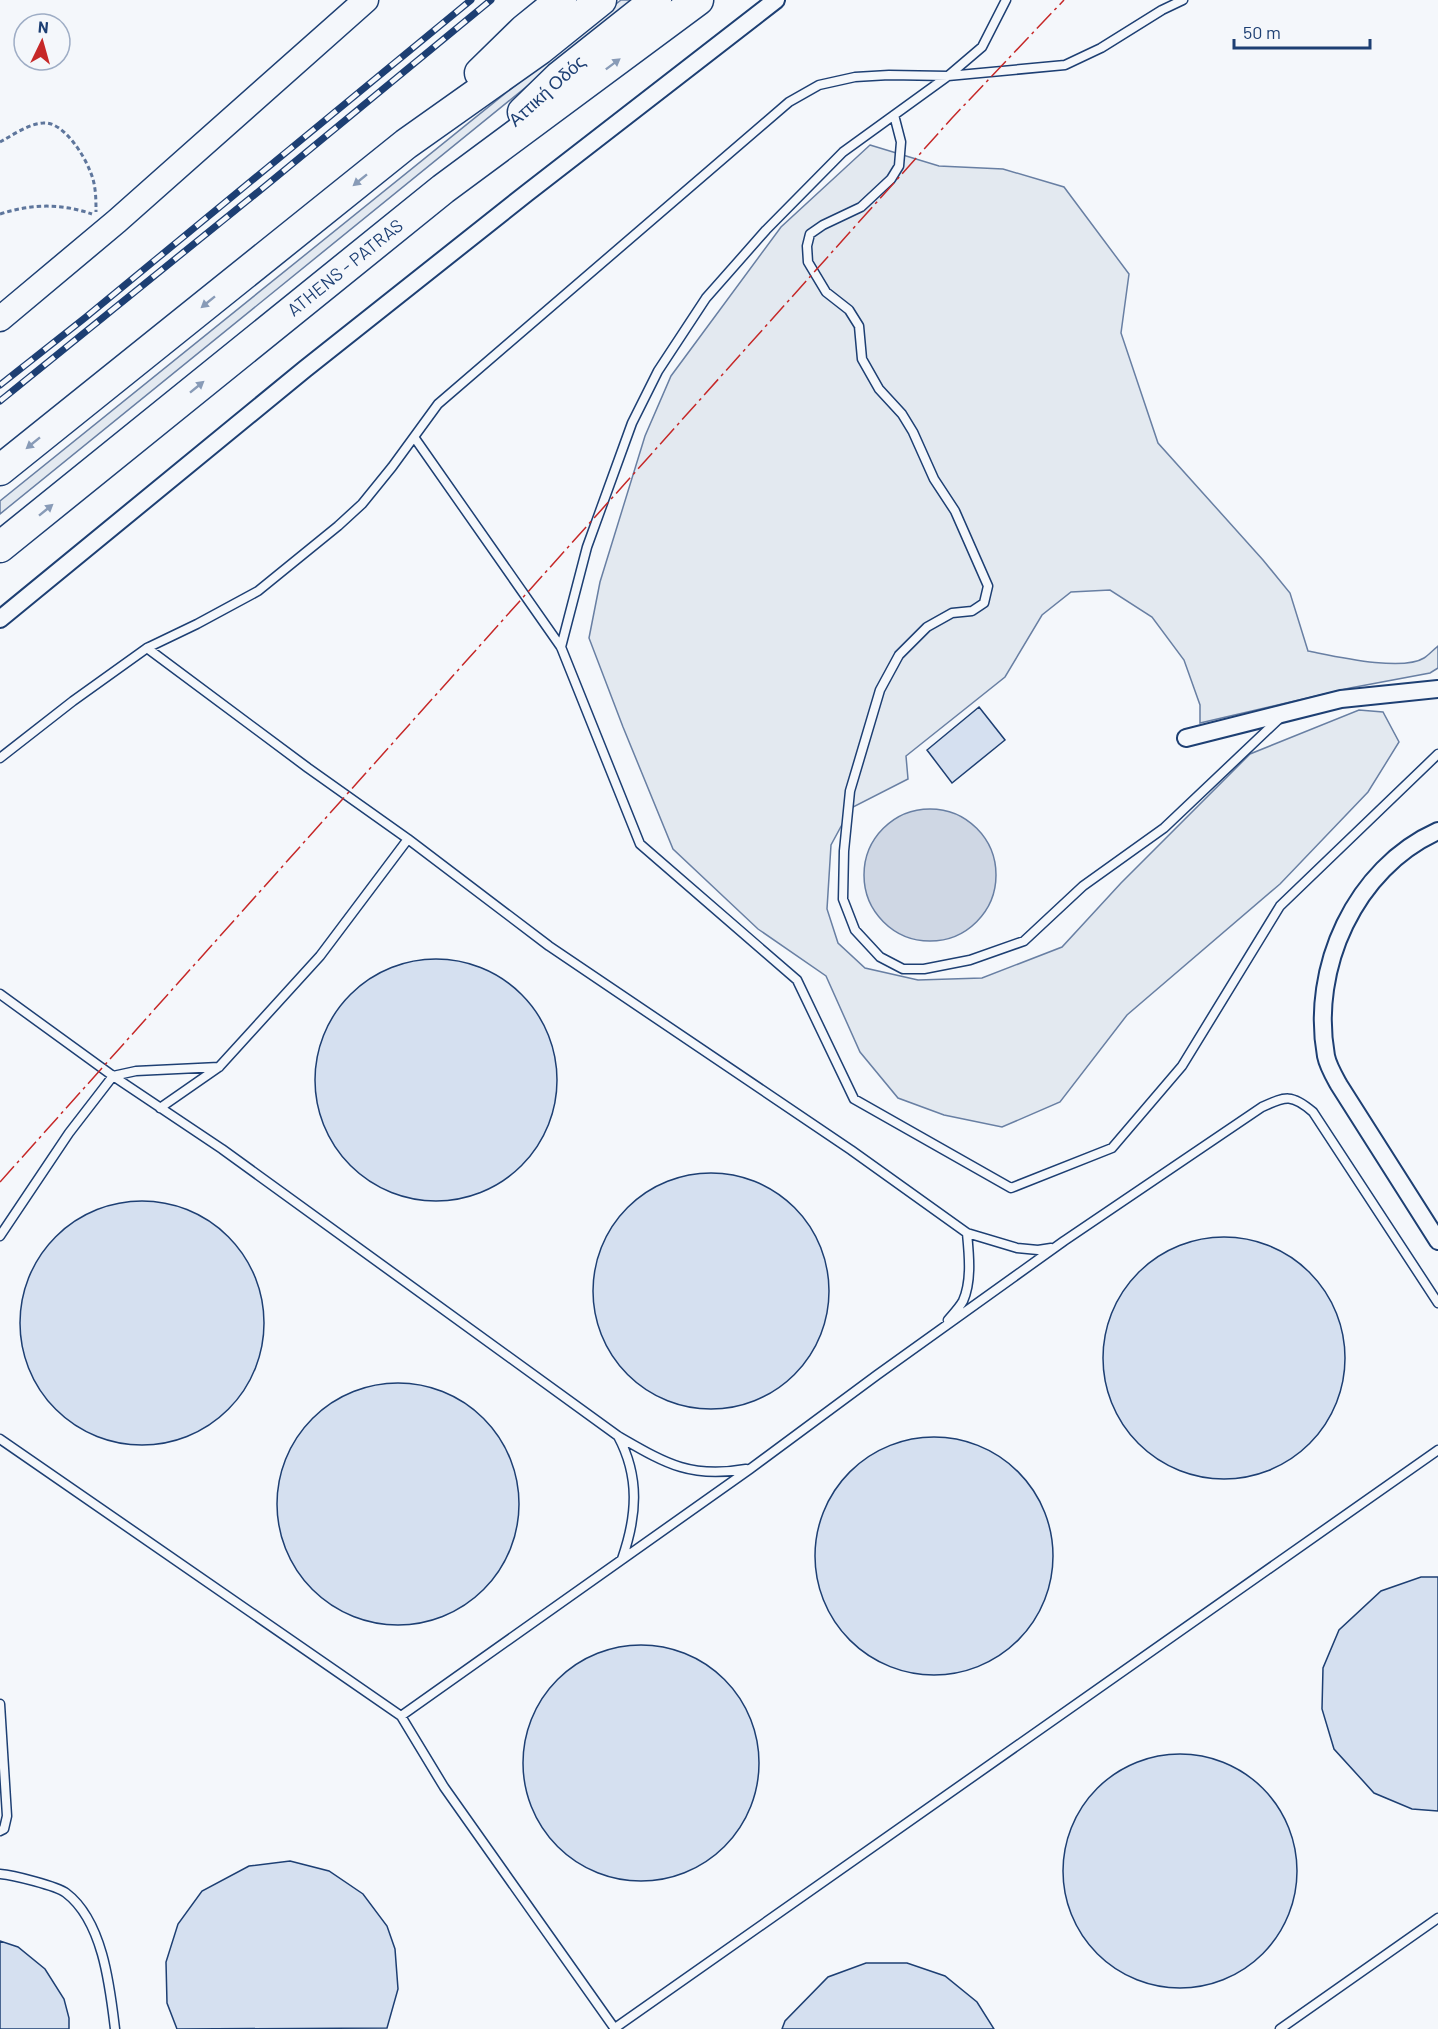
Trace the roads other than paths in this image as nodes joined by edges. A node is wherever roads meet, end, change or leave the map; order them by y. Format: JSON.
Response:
{"nodes":[{"id":1,"x":366,"y":0,"type":"edge"},
{"id":2,"x":561,"y":0,"type":"edge"},
{"id":3,"x":601,"y":0,"type":"edge"},
{"id":4,"x":656,"y":0,"type":"edge"},
{"id":5,"x":698,"y":0,"type":"edge"},
{"id":6,"x":776,"y":0,"type":"edge"},
{"id":7,"x":1006,"y":0,"type":"edge"},
{"id":8,"x":1183,"y":0,"type":"edge"},
{"id":9,"x":948,"y":76,"type":"junction"},
{"id":10,"x":894,"y":115,"type":"junction"},
{"id":11,"x":406,"y":144,"type":"junction"},
{"id":12,"x":443,"y":189,"type":"junction"},
{"id":13,"x":0,"y":319,"type":"edge"},
{"id":14,"x":414,"y":437,"type":"junction"},
{"id":15,"x":0,"y":470,"type":"edge"},
{"id":16,"x":0,"y":547,"type":"edge"},
{"id":17,"x":0,"y":619,"type":"edge"},
{"id":18,"x":561,"y":647,"type":"junction"},
{"id":19,"x":147,"y":648,"type":"junction"},
{"id":20,"x":1438,"y":689,"type":"edge"},
{"id":21,"x":1286,"y":713,"type":"junction"},
{"id":22,"x":1186,"y":738,"type":"dead end"},
{"id":23,"x":1438,"y":754,"type":"edge"},
{"id":24,"x":0,"y":758,"type":"edge"},
{"id":25,"x":1438,"y":831,"type":"edge"},
{"id":26,"x":408,"y":839,"type":"junction"},
{"id":27,"x":0,"y":994,"type":"edge"},
{"id":28,"x":219,"y":1067,"type":"junction"},
{"id":29,"x":113,"y":1076,"type":"junction"},
{"id":30,"x":160,"y":1108,"type":"junction"},
{"id":31,"x":967,"y":1233,"type":"junction"},
{"id":32,"x":0,"y":1236,"type":"edge"},
{"id":33,"x":1438,"y":1241,"type":"edge"},
{"id":34,"x":1055,"y":1248,"type":"junction"},
{"id":35,"x":1438,"y":1303,"type":"edge"},
{"id":36,"x":941,"y":1329,"type":"junction"},
{"id":37,"x":618,"y":1436,"type":"junction"},
{"id":38,"x":0,"y":1439,"type":"edge"},
{"id":39,"x":1438,"y":1450,"type":"edge"},
{"id":40,"x":750,"y":1469,"type":"junction"},
{"id":41,"x":622,"y":1559,"type":"junction"},
{"id":42,"x":0,"y":1704,"type":"edge"},
{"id":43,"x":401,"y":1716,"type":"junction"},
{"id":44,"x":0,"y":1831,"type":"edge"},
{"id":45,"x":0,"y":1874,"type":"edge"},
{"id":46,"x":1438,"y":1918,"type":"edge"},
{"id":47,"x":115,"y":2029,"type":"edge"},
{"id":48,"x":615,"y":2029,"type":"edge"},
{"id":49,"x":1280,"y":2029,"type":"edge"}],
"edges":[{"from":1,"to":13,"type":"street"},
{"from":2,"to":11,"type":"highway"},
{"from":3,"to":11,"type":"highway"},
{"from":4,"to":12,"type":"highway","name":"Αττική Οδός"},
{"from":12,"to":5,"type":"highway","name":"ATHENS - PATRAS","one_way":true},
{"from":6,"to":17,"type":"street"},
{"from":7,"to":9,"type":"lane"},
{"from":8,"to":9,"type":"lane"},
{"from":9,"to":10,"type":"lane"},
{"from":9,"to":14,"type":"lane"},
{"from":10,"to":18,"type":"lane"},
{"from":10,"to":21,"type":"lane"},
{"from":11,"to":15,"type":"highway","one_way":true},
{"from":16,"to":12,"type":"highway","name":"ATHENS - PATRAS","one_way":true},
{"from":14,"to":18,"type":"lane"},
{"from":14,"to":19,"type":"lane"},
{"from":18,"to":23,"type":"lane"},
{"from":19,"to":24,"type":"lane"},
{"from":19,"to":26,"type":"lane"},
{"from":20,"to":21,"type":"street"},
{"from":21,"to":22,"type":"street"},
{"from":25,"to":33,"type":"street"},
{"from":26,"to":28,"type":"lane"},
{"from":26,"to":31,"type":"lane"},
{"from":27,"to":29,"type":"lane"},
{"from":28,"to":29,"type":"lane"},
{"from":28,"to":30,"type":"lane"},
{"from":29,"to":30,"type":"lane"},
{"from":29,"to":32,"type":"lane"},
{"from":30,"to":37,"type":"lane"},
{"from":31,"to":34,"type":"lane"},
{"from":31,"to":36,"type":"lane"},
{"from":34,"to":35,"type":"lane"},
{"from":34,"to":36,"type":"lane"},
{"from":36,"to":40,"type":"lane"},
{"from":37,"to":40,"type":"lane"},
{"from":37,"to":41,"type":"lane"},
{"from":38,"to":43,"type":"lane"},
{"from":39,"to":48,"type":"lane"},
{"from":40,"to":41,"type":"lane"},
{"from":41,"to":43,"type":"lane"},
{"from":42,"to":44,"type":"lane"},
{"from":43,"to":48,"type":"lane"},
{"from":45,"to":47,"type":"lane"},
{"from":46,"to":49,"type":"lane"}]}
